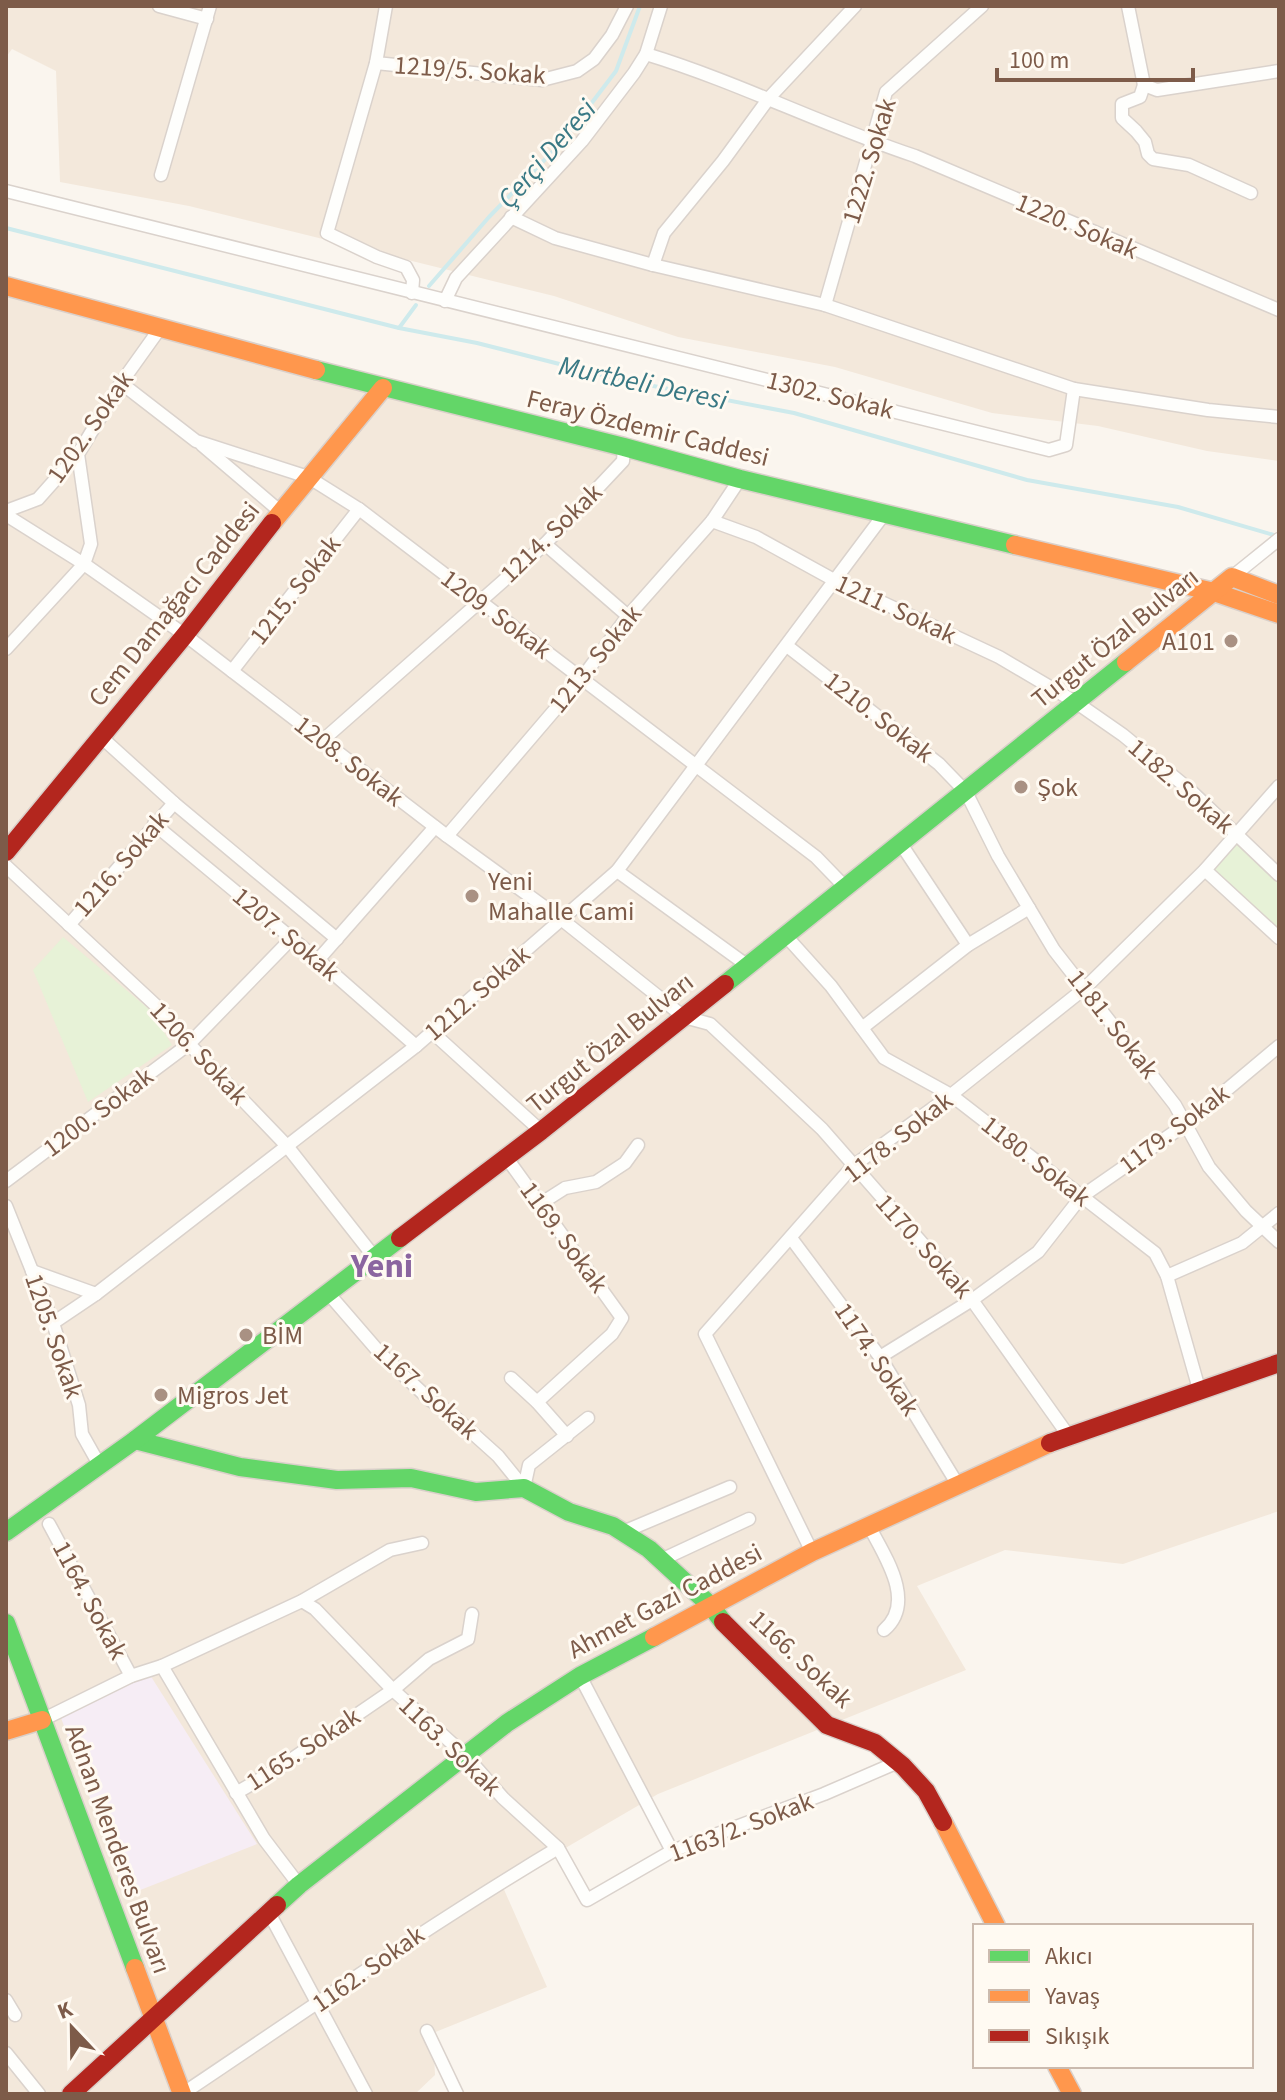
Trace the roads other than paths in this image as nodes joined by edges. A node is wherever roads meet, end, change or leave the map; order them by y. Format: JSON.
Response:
{"nodes":[{"id":1,"x":159,"y":6,"type":"edge"},
{"id":2,"x":386,"y":6,"type":"edge"},
{"id":3,"x":627,"y":6,"type":"edge"},
{"id":4,"x":661,"y":6,"type":"edge"},
{"id":5,"x":855,"y":6,"type":"edge"},
{"id":6,"x":982,"y":6,"type":"edge"},
{"id":7,"x":1128,"y":6,"type":"edge"},
{"id":8,"x":208,"y":13,"type":"edge"},
{"id":9,"x":646,"y":54,"type":"junction"},
{"id":10,"x":376,"y":63,"type":"junction"},
{"id":11,"x":1279,"y":71,"type":"edge"},
{"id":12,"x":1144,"y":85,"type":"junction"},
{"id":13,"x":769,"y":98,"type":"junction"},
{"id":14,"x":874,"y":143,"type":"junction"},
{"id":15,"x":161,"y":175,"type":"dead end"},
{"id":16,"x":6,"y":191,"type":"edge"},
{"id":17,"x":1251,"y":193,"type":"dead end"},
{"id":18,"x":511,"y":217,"type":"junction"},
{"id":19,"x":653,"y":265,"type":"junction"},
{"id":20,"x":6,"y":286,"type":"edge"},
{"id":21,"x":412,"y":293,"type":"junction"},
{"id":22,"x":445,"y":301,"type":"junction"},
{"id":23,"x":825,"y":305,"type":"junction"},
{"id":24,"x":1279,"y":310,"type":"edge"},
{"id":25,"x":161,"y":327,"type":"junction"},
{"id":26,"x":121,"y":383,"type":"junction"},
{"id":27,"x":383,"y":388,"type":"junction"},
{"id":28,"x":1074,"y":389,"type":"junction"},
{"id":29,"x":1279,"y":417,"type":"edge"},
{"id":30,"x":196,"y":441,"type":"junction"},
{"id":31,"x":624,"y":447,"type":"junction"},
{"id":32,"x":78,"y":454,"type":"junction"},
{"id":33,"x":308,"y":477,"type":"junction"},
{"id":34,"x":740,"y":479,"type":"junction"},
{"id":35,"x":359,"y":509,"type":"junction"},
{"id":36,"x":6,"y":513,"type":"edge"},
{"id":37,"x":282,"y":513,"type":"junction"},
{"id":38,"x":885,"y":513,"type":"junction"},
{"id":39,"x":712,"y":521,"type":"junction"},
{"id":40,"x":1279,"y":539,"type":"edge"},
{"id":41,"x":545,"y":544,"type":"junction"},
{"id":42,"x":84,"y":564,"type":"junction"},
{"id":43,"x":1232,"y":577,"type":"junction"},
{"id":44,"x":834,"y":580,"type":"junction"},
{"id":45,"x":1214,"y":592,"type":"junction"},
{"id":46,"x":1279,"y":595,"type":"edge"},
{"id":47,"x":478,"y":602,"type":"junction"},
{"id":48,"x":1279,"y":614,"type":"edge"},
{"id":49,"x":628,"y":616,"type":"junction"},
{"id":50,"x":185,"y":635,"type":"junction"},
{"id":51,"x":787,"y":646,"type":"junction"},
{"id":52,"x":6,"y":649,"type":"edge"},
{"id":53,"x":232,"y":671,"type":"junction"},
{"id":54,"x":582,"y":678,"type":"junction"},
{"id":55,"x":1077,"y":703,"type":"junction"},
{"id":56,"x":100,"y":736,"type":"junction"},
{"id":57,"x":323,"y":740,"type":"junction"},
{"id":58,"x":696,"y":766,"type":"junction"},
{"id":59,"x":1279,"y":786,"type":"edge"},
{"id":60,"x":966,"y":792,"type":"junction"},
{"id":61,"x":174,"y":803,"type":"junction"},
{"id":62,"x":154,"y":824,"type":"junction"},
{"id":63,"x":435,"y":827,"type":"junction"},
{"id":64,"x":1238,"y":835,"type":"junction"},
{"id":65,"x":447,"y":836,"type":"junction"},
{"id":66,"x":901,"y":844,"type":"junction"},
{"id":67,"x":6,"y":852,"type":"edge"},
{"id":68,"x":6,"y":866,"type":"edge"},
{"id":69,"x":1205,"y":870,"type":"junction"},
{"id":70,"x":617,"y":871,"type":"junction"},
{"id":71,"x":1279,"y":875,"type":"edge"},
{"id":72,"x":846,"y":888,"type":"junction"},
{"id":73,"x":1029,"y":908,"type":"junction"},
{"id":74,"x":561,"y":919,"type":"junction"},
{"id":75,"x":69,"y":925,"type":"junction"},
{"id":76,"x":786,"y":936,"type":"junction"},
{"id":77,"x":1279,"y":938,"type":"edge"},
{"id":78,"x":291,"y":939,"type":"junction"},
{"id":79,"x":337,"y":939,"type":"junction"},
{"id":80,"x":968,"y":945,"type":"junction"},
{"id":81,"x":318,"y":960,"type":"junction"},
{"id":82,"x":748,"y":966,"type":"junction"},
{"id":83,"x":1085,"y":988,"type":"junction"},
{"id":84,"x":684,"y":1017,"type":"junction"},
{"id":85,"x":862,"y":1028,"type":"junction"},
{"id":86,"x":432,"y":1032,"type":"junction"},
{"id":87,"x":189,"y":1044,"type":"junction"},
{"id":88,"x":416,"y":1046,"type":"junction"},
{"id":89,"x":1279,"y":1046,"type":"edge"},
{"id":90,"x":951,"y":1095,"type":"junction"},
{"id":91,"x":1186,"y":1124,"type":"junction"},
{"id":92,"x":541,"y":1131,"type":"junction"},
{"id":93,"x":638,"y":1145,"type":"dead end"},
{"id":94,"x":287,"y":1146,"type":"junction"},
{"id":95,"x":506,"y":1157,"type":"junction"},
{"id":96,"x":853,"y":1166,"type":"junction"},
{"id":97,"x":6,"y":1181,"type":"edge"},
{"id":98,"x":1081,"y":1197,"type":"junction"},
{"id":99,"x":540,"y":1204,"type":"junction"},
{"id":100,"x":6,"y":1206,"type":"edge"},
{"id":101,"x":1279,"y":1213,"type":"edge"},
{"id":102,"x":1263,"y":1226,"type":"junction"},
{"id":103,"x":791,"y":1238,"type":"junction"},
{"id":104,"x":1279,"y":1242,"type":"edge"},
{"id":105,"x":375,"y":1258,"type":"junction"},
{"id":106,"x":32,"y":1271,"type":"junction"},
{"id":107,"x":1167,"y":1276,"type":"junction"},
{"id":108,"x":328,"y":1293,"type":"junction"},
{"id":109,"x":96,"y":1294,"type":"junction"},
{"id":110,"x":972,"y":1300,"type":"junction"},
{"id":111,"x":53,"y":1323,"type":"junction"},
{"id":112,"x":880,"y":1357,"type":"junction"},
{"id":113,"x":1279,"y":1363,"type":"edge"},
{"id":114,"x":511,"y":1378,"type":"dead end"},
{"id":115,"x":1199,"y":1389,"type":"junction"},
{"id":116,"x":537,"y":1402,"type":"junction"},
{"id":117,"x":588,"y":1418,"type":"dead end"},
{"id":118,"x":1068,"y":1435,"type":"junction"},
{"id":119,"x":567,"y":1436,"type":"junction"},
{"id":120,"x":135,"y":1440,"type":"junction"},
{"id":121,"x":100,"y":1466,"type":"junction"},
{"id":122,"x":958,"y":1485,"type":"junction"},
{"id":123,"x":730,"y":1487,"type":"dead end"},
{"id":124,"x":524,"y":1488,"type":"junction"},
{"id":125,"x":749,"y":1519,"type":"dead end"},
{"id":126,"x":49,"y":1524,"type":"dead end"},
{"id":127,"x":869,"y":1526,"type":"junction"},
{"id":128,"x":6,"y":1532,"type":"edge"},
{"id":129,"x":623,"y":1532,"type":"junction"},
{"id":130,"x":422,"y":1543,"type":"dead end"},
{"id":131,"x":812,"y":1552,"type":"junction"},
{"id":132,"x":661,"y":1560,"type":"junction"},
{"id":133,"x":302,"y":1601,"type":"junction"},
{"id":134,"x":711,"y":1606,"type":"junction"},
{"id":135,"x":472,"y":1614,"type":"dead end"},
{"id":136,"x":6,"y":1623,"type":"edge"},
{"id":137,"x":884,"y":1630,"type":"dead end"},
{"id":138,"x":162,"y":1666,"type":"junction"},
{"id":139,"x":131,"y":1676,"type":"junction"},
{"id":140,"x":580,"y":1676,"type":"junction"},
{"id":141,"x":393,"y":1690,"type":"junction"},
{"id":142,"x":42,"y":1720,"type":"junction"},
{"id":143,"x":6,"y":1731,"type":"edge"},
{"id":144,"x":466,"y":1756,"type":"junction"},
{"id":145,"x":898,"y":1762,"type":"junction"},
{"id":146,"x":236,"y":1793,"type":"junction"},
{"id":147,"x":558,"y":1848,"type":"junction"},
{"id":148,"x":672,"y":1851,"type":"junction"},
{"id":149,"x":299,"y":1885,"type":"junction"},
{"id":150,"x":587,"y":1900,"type":"joint"},
{"id":151,"x":268,"y":1911,"type":"junction"},
{"id":152,"x":995,"y":1924,"type":"edge"},
{"id":153,"x":6,"y":2000,"type":"edge"},
{"id":154,"x":317,"y":2005,"type":"junction"},
{"id":155,"x":15,"y":2015,"type":"dead end"},
{"id":156,"x":153,"y":2016,"type":"junction"},
{"id":157,"x":427,"y":2031,"type":"dead end"},
{"id":158,"x":6,"y":2053,"type":"edge"},
{"id":159,"x":1058,"y":2068,"type":"edge"},
{"id":160,"x":39,"y":2094,"type":"edge"},
{"id":161,"x":71,"y":2094,"type":"edge"},
{"id":162,"x":182,"y":2094,"type":"edge"},
{"id":163,"x":366,"y":2094,"type":"edge"},
{"id":164,"x":457,"y":2094,"type":"edge"},
{"id":165,"x":1072,"y":2094,"type":"edge"}],
"edges":[{"from":1,"to":8,"type":"street"},
{"from":2,"to":10,"type":"street"},
{"from":3,"to":10,"type":"street","name":"1219/5. Sokak"},
{"from":4,"to":9,"type":"street"},
{"from":5,"to":13,"type":"street"},
{"from":6,"to":14,"type":"street","name":"1222. Sokak"},
{"from":7,"to":12,"type":"street"},
{"from":8,"to":15,"type":"street"},
{"from":9,"to":13,"type":"street","name":"1220. Sokak"},
{"from":9,"to":18,"type":"street"},
{"from":10,"to":21,"type":"street"},
{"from":11,"to":12,"type":"street"},
{"from":12,"to":17,"type":"street"},
{"from":13,"to":14,"type":"street","name":"1220. Sokak"},
{"from":13,"to":19,"type":"street"},
{"from":14,"to":23,"type":"street","name":"1222. Sokak"},
{"from":14,"to":24,"type":"street","name":"1220. Sokak"},
{"from":16,"to":21,"type":"street"},
{"from":18,"to":19,"type":"street"},
{"from":18,"to":22,"type":"street"},
{"from":19,"to":23,"type":"street"},
{"from":20,"to":25,"type":"street","name":"Feray Özdemir Caddesi"},
{"from":21,"to":22,"type":"street"},
{"from":22,"to":28,"type":"street","name":"1302. Sokak"},
{"from":23,"to":28,"type":"street"},
{"from":25,"to":26,"type":"street","name":"1202. Sokak"},
{"from":25,"to":27,"type":"street","name":"Feray Özdemir Caddesi"},
{"from":26,"to":30,"type":"street","name":"1209. Sokak"},
{"from":26,"to":32,"type":"street","name":"1202. Sokak"},
{"from":27,"to":31,"type":"street","name":"Feray Özdemir Caddesi"},
{"from":27,"to":33,"type":"street","name":"Cem Damağacı Caddesi"},
{"from":28,"to":29,"type":"street"},
{"from":30,"to":33,"type":"street","name":"1209. Sokak"},
{"from":30,"to":37,"type":"street"},
{"from":31,"to":34,"type":"street","name":"Feray Özdemir Caddesi"},
{"from":31,"to":41,"type":"street","name":"1214. Sokak"},
{"from":32,"to":36,"type":"street","name":"1202. Sokak"},
{"from":32,"to":42,"type":"street"},
{"from":33,"to":35,"type":"street","name":"1209. Sokak"},
{"from":33,"to":37,"type":"street","name":"Cem Damağacı Caddesi"},
{"from":34,"to":38,"type":"street","name":"Feray Özdemir Caddesi"},
{"from":34,"to":39,"type":"street","name":"1213. Sokak"},
{"from":35,"to":47,"type":"street","name":"1209. Sokak"},
{"from":35,"to":53,"type":"street","name":"1215. Sokak"},
{"from":36,"to":42,"type":"street","name":"1208. Sokak"},
{"from":37,"to":50,"type":"street","name":"Cem Damağacı Caddesi"},
{"from":38,"to":44,"type":"street","name":"1212. Sokak"},
{"from":38,"to":45,"type":"street","name":"Feray Özdemir Caddesi"},
{"from":39,"to":44,"type":"street","name":"1211. Sokak"},
{"from":39,"to":49,"type":"street","name":"1213. Sokak"},
{"from":40,"to":43,"type":"street"},
{"from":41,"to":47,"type":"street","name":"1214. Sokak"},
{"from":41,"to":49,"type":"street"},
{"from":42,"to":50,"type":"street","name":"1208. Sokak"},
{"from":42,"to":52,"type":"street"},
{"from":43,"to":45,"type":"street","name":"Turgut Özal Bulvarı"},
{"from":43,"to":46,"type":"street"},
{"from":44,"to":51,"type":"street","name":"1212. Sokak"},
{"from":44,"to":55,"type":"street","name":"1211. Sokak"},
{"from":45,"to":48,"type":"street","name":"Feray Özdemir Caddesi"},
{"from":45,"to":55,"type":"street","name":"Turgut Özal Bulvarı"},
{"from":47,"to":54,"type":"street","name":"1209. Sokak"},
{"from":47,"to":57,"type":"street","name":"1214. Sokak"},
{"from":49,"to":54,"type":"street","name":"1213. Sokak"},
{"from":50,"to":53,"type":"street","name":"1208. Sokak"},
{"from":50,"to":56,"type":"street","name":"Cem Damağacı Caddesi"},
{"from":51,"to":58,"type":"street","name":"1212. Sokak"},
{"from":51,"to":60,"type":"street","name":"1210. Sokak"},
{"from":53,"to":57,"type":"street","name":"1208. Sokak"},
{"from":54,"to":58,"type":"street","name":"1209. Sokak"},
{"from":54,"to":65,"type":"street","name":"1213. Sokak"},
{"from":55,"to":60,"type":"street","name":"Turgut Özal Bulvarı"},
{"from":55,"to":64,"type":"street","name":"1182. Sokak"},
{"from":56,"to":61,"type":"street","name":"1207. Sokak"},
{"from":56,"to":67,"type":"street","name":"Cem Damağacı Caddesi"},
{"from":57,"to":63,"type":"street","name":"1208. Sokak"},
{"from":58,"to":70,"type":"street","name":"1212. Sokak"},
{"from":58,"to":72,"type":"street","name":"1209. Sokak"},
{"from":59,"to":64,"type":"street","name":"1178. Sokak"},
{"from":60,"to":66,"type":"street","name":"Turgut Özal Bulvarı"},
{"from":60,"to":73,"type":"street","name":"1181. Sokak"},
{"from":61,"to":62,"type":"street","name":"1216. Sokak"},
{"from":61,"to":79,"type":"street","name":"1207. Sokak"},
{"from":62,"to":75,"type":"street","name":"1216. Sokak"},
{"from":62,"to":78,"type":"street","name":"1207. Sokak"},
{"from":63,"to":65,"type":"street","name":"1208. Sokak"},
{"from":63,"to":79,"type":"street"},
{"from":64,"to":69,"type":"street","name":"1178. Sokak"},
{"from":64,"to":71,"type":"street","name":"1182. Sokak"},
{"from":65,"to":74,"type":"street","name":"1208. Sokak"},
{"from":66,"to":72,"type":"street","name":"Turgut Özal Bulvarı"},
{"from":66,"to":80,"type":"street"},
{"from":68,"to":75,"type":"street","name":"1206. Sokak"},
{"from":69,"to":77,"type":"street"},
{"from":69,"to":83,"type":"street","name":"1178. Sokak"},
{"from":70,"to":74,"type":"street","name":"1212. Sokak"},
{"from":70,"to":82,"type":"street"},
{"from":72,"to":76,"type":"street","name":"Turgut Özal Bulvarı"},
{"from":73,"to":80,"type":"street"},
{"from":73,"to":83,"type":"street","name":"1181. Sokak"},
{"from":74,"to":84,"type":"street","name":"1208. Sokak"},
{"from":74,"to":86,"type":"street","name":"1212. Sokak"},
{"from":75,"to":87,"type":"street","name":"1206. Sokak"},
{"from":76,"to":82,"type":"street","name":"Turgut Özal Bulvarı"},
{"from":76,"to":85,"type":"street","name":"1180. Sokak"},
{"from":78,"to":81,"type":"street","name":"1207. Sokak"},
{"from":78,"to":87,"type":"street","name":"1200. Sokak"},
{"from":79,"to":81,"type":"street"},
{"from":80,"to":85,"type":"street"},
{"from":81,"to":88,"type":"street","name":"1207. Sokak"},
{"from":82,"to":84,"type":"street","name":"Turgut Özal Bulvarı"},
{"from":83,"to":90,"type":"street","name":"1178. Sokak"},
{"from":83,"to":91,"type":"street","name":"1181. Sokak"},
{"from":84,"to":92,"type":"street","name":"Turgut Özal Bulvarı"},
{"from":84,"to":96,"type":"street","name":"1170. Sokak"},
{"from":85,"to":90,"type":"street","name":"1180. Sokak"},
{"from":86,"to":88,"type":"street","name":"1212. Sokak"},
{"from":86,"to":92,"type":"street"},
{"from":87,"to":94,"type":"street","name":"1206. Sokak"},
{"from":87,"to":97,"type":"street","name":"1200. Sokak"},
{"from":88,"to":94,"type":"street","name":"1212. Sokak"},
{"from":89,"to":91,"type":"street","name":"1179. Sokak"},
{"from":90,"to":96,"type":"street","name":"1178. Sokak"},
{"from":90,"to":98,"type":"street","name":"1180. Sokak"},
{"from":91,"to":98,"type":"street","name":"1179. Sokak"},
{"from":91,"to":102,"type":"street","name":"1181. Sokak"},
{"from":92,"to":95,"type":"street","name":"Turgut Özal Bulvarı"},
{"from":93,"to":99,"type":"street"},
{"from":94,"to":105,"type":"street","name":"1206. Sokak"},
{"from":94,"to":109,"type":"street","name":"1212. Sokak"},
{"from":95,"to":99,"type":"street","name":"1169. Sokak"},
{"from":95,"to":105,"type":"street","name":"Turgut Özal Bulvarı"},
{"from":96,"to":103,"type":"street","name":"1178. Sokak"},
{"from":96,"to":110,"type":"street","name":"1170. Sokak"},
{"from":98,"to":107,"type":"street","name":"1180. Sokak"},
{"from":98,"to":110,"type":"street","name":"1179. Sokak"},
{"from":99,"to":116,"type":"street","name":"1169. Sokak"},
{"from":100,"to":106,"type":"street","name":"1205. Sokak"},
{"from":101,"to":102,"type":"street"},
{"from":102,"to":104,"type":"street","name":"1181. Sokak"},
{"from":102,"to":107,"type":"street"},
{"from":103,"to":112,"type":"street","name":"1174. Sokak"},
{"from":103,"to":131,"type":"street","name":"1178. Sokak"},
{"from":105,"to":108,"type":"street","name":"Turgut Özal Bulvarı"},
{"from":106,"to":109,"type":"street"},
{"from":106,"to":111,"type":"street","name":"1205. Sokak"},
{"from":107,"to":115,"type":"street","name":"1180. Sokak"},
{"from":108,"to":120,"type":"street","name":"Turgut Özal Bulvarı"},
{"from":108,"to":124,"type":"street","name":"1167. Sokak"},
{"from":109,"to":111,"type":"street","name":"1212. Sokak"},
{"from":110,"to":112,"type":"street","name":"1179. Sokak"},
{"from":110,"to":118,"type":"street","name":"1170. Sokak"},
{"from":111,"to":121,"type":"street","name":"1205. Sokak"},
{"from":112,"to":122,"type":"street","name":"1174. Sokak"},
{"from":113,"to":115,"type":"street","name":"Ahmet Gazi Caddesi"},
{"from":114,"to":116,"type":"street"},
{"from":115,"to":118,"type":"street","name":"Ahmet Gazi Caddesi"},
{"from":116,"to":119,"type":"street"},
{"from":117,"to":119,"type":"street"},
{"from":118,"to":122,"type":"street","name":"Ahmet Gazi Caddesi"},
{"from":119,"to":124,"type":"street"},
{"from":120,"to":121,"type":"street","name":"Turgut Özal Bulvarı"},
{"from":120,"to":124,"type":"street"},
{"from":121,"to":128,"type":"street","name":"Turgut Özal Bulvarı"},
{"from":122,"to":127,"type":"street","name":"Ahmet Gazi Caddesi"},
{"from":123,"to":129,"type":"street"},
{"from":124,"to":129,"type":"street","name":"1166. Sokak"},
{"from":125,"to":132,"type":"street"},
{"from":126,"to":139,"type":"street","name":"1164. Sokak"},
{"from":127,"to":131,"type":"street","name":"Ahmet Gazi Caddesi"},
{"from":127,"to":137,"type":"street"},
{"from":129,"to":132,"type":"street","name":"1166. Sokak"},
{"from":130,"to":133,"type":"street"},
{"from":131,"to":134,"type":"street","name":"Ahmet Gazi Caddesi"},
{"from":132,"to":134,"type":"street","name":"1166. Sokak"},
{"from":133,"to":138,"type":"street"},
{"from":133,"to":141,"type":"street","name":"1163. Sokak"},
{"from":134,"to":140,"type":"street","name":"Ahmet Gazi Caddesi"},
{"from":134,"to":145,"type":"street","name":"1166. Sokak"},
{"from":135,"to":141,"type":"street","name":"1165. Sokak"},
{"from":136,"to":142,"type":"street","name":"Adnan Menderes Bulvarı"},
{"from":138,"to":139,"type":"street"},
{"from":138,"to":146,"type":"street","name":"1164. Sokak"},
{"from":139,"to":142,"type":"street"},
{"from":140,"to":144,"type":"street","name":"Ahmet Gazi Caddesi"},
{"from":140,"to":148,"type":"street"},
{"from":141,"to":144,"type":"street","name":"1163. Sokak"},
{"from":141,"to":146,"type":"street","name":"1165. Sokak"},
{"from":142,"to":143,"type":"street"},
{"from":142,"to":156,"type":"street","name":"Adnan Menderes Bulvarı"},
{"from":144,"to":147,"type":"street","name":"1163. Sokak"},
{"from":144,"to":149,"type":"street","name":"Ahmet Gazi Caddesi"},
{"from":145,"to":148,"type":"street","name":"1163/2. Sokak"},
{"from":145,"to":152,"type":"street","name":"1166. Sokak"},
{"from":146,"to":149,"type":"street","name":"1164. Sokak"},
{"from":147,"to":150,"type":"street","name":"1163. Sokak"},
{"from":147,"to":154,"type":"street","name":"1162. Sokak"},
{"from":148,"to":150,"type":"street","name":"1163/2. Sokak"},
{"from":149,"to":151,"type":"street","name":"Ahmet Gazi Caddesi"},
{"from":151,"to":154,"type":"street"},
{"from":151,"to":156,"type":"street","name":"Ahmet Gazi Caddesi"},
{"from":153,"to":155,"type":"street"},
{"from":154,"to":162,"type":"street","name":"1162. Sokak"},
{"from":154,"to":163,"type":"street"},
{"from":156,"to":161,"type":"street","name":"Ahmet Gazi Caddesi"},
{"from":156,"to":162,"type":"street","name":"Adnan Menderes Bulvarı"},
{"from":157,"to":164,"type":"street"},
{"from":158,"to":160,"type":"street"},
{"from":159,"to":165,"type":"street"}]}
